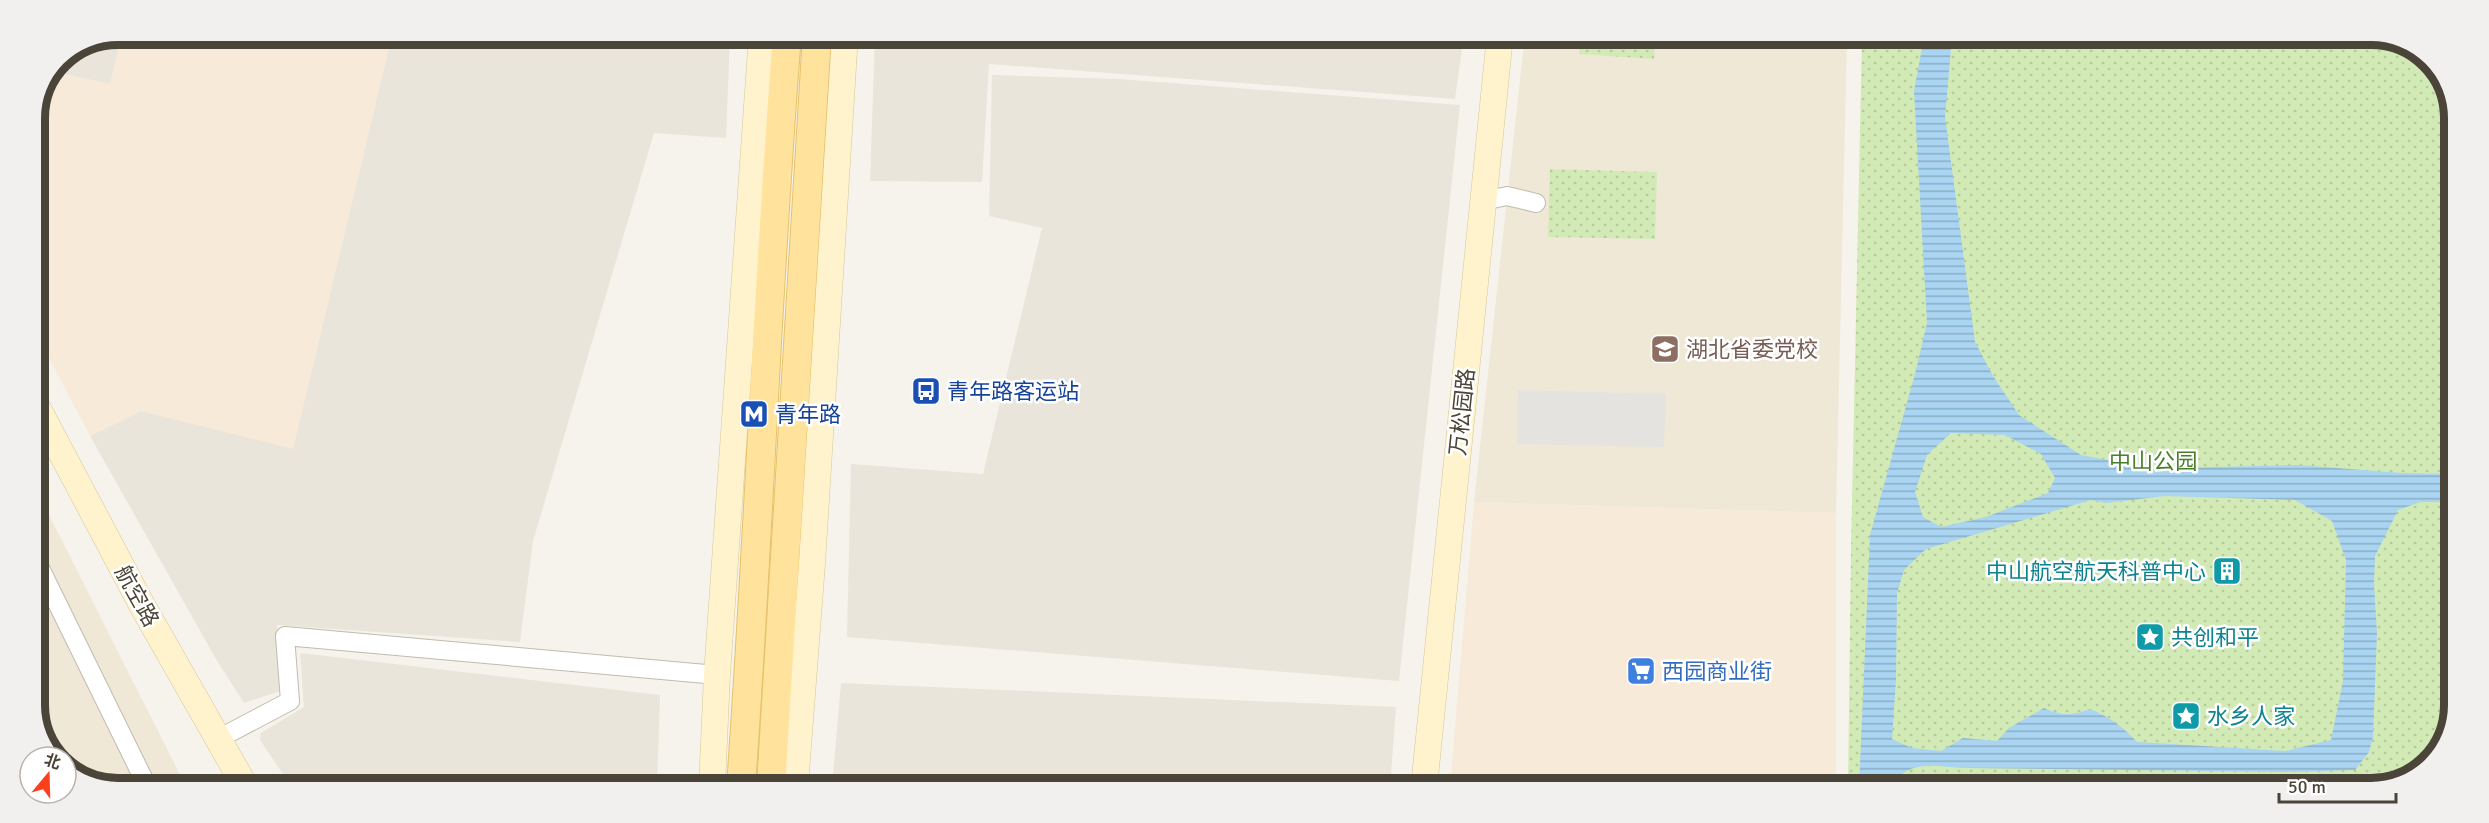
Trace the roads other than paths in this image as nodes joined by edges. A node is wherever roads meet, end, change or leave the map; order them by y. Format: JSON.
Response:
{"nodes":[{"id":1,"x":761,"y":45,"type":"edge"},
{"id":2,"x":780,"y":45,"type":"edge"},
{"id":3,"x":786,"y":45,"type":"edge"},
{"id":4,"x":816,"y":45,"type":"edge"},
{"id":5,"x":844,"y":45,"type":"edge"},
{"id":6,"x":1499,"y":45,"type":"edge"},
{"id":7,"x":840,"y":123,"type":"junction"},
{"id":8,"x":753,"y":159,"type":"junction"},
{"id":9,"x":1483,"y":201,"type":"junction"},
{"id":10,"x":1536,"y":203,"type":"dead end"},
{"id":11,"x":747,"y":248,"type":"junction"},
{"id":12,"x":804,"y":250,"type":"junction"},
{"id":13,"x":766,"y":383,"type":"junction"},
{"id":14,"x":45,"y":422,"type":"edge"},
{"id":15,"x":45,"y":578,"type":"edge"},
{"id":16,"x":717,"y":675,"type":"junction"},
{"id":17,"x":716,"y":705,"type":"junction"},
{"id":18,"x":219,"y":739,"type":"junction"},
{"id":19,"x":143,"y":778,"type":"edge"},
{"id":20,"x":238,"y":778,"type":"edge"},
{"id":21,"x":712,"y":778,"type":"edge"},
{"id":22,"x":732,"y":778,"type":"edge"},
{"id":23,"x":741,"y":778,"type":"edge"},
{"id":24,"x":771,"y":778,"type":"edge"},
{"id":25,"x":796,"y":778,"type":"edge"},
{"id":26,"x":1425,"y":778,"type":"edge"}],
"edges":[{"from":1,"to":8,"type":"main road"},
{"from":2,"to":8,"type":"main road"},
{"from":3,"to":13,"type":"main road"},
{"from":4,"to":12,"type":"main road"},
{"from":5,"to":7,"type":"main road"},
{"from":6,"to":9,"type":"main road","name":"万松园路"},
{"from":7,"to":12,"type":"main road"},
{"from":7,"to":25,"type":"main road"},
{"from":8,"to":11,"type":"main road"},
{"from":9,"to":10,"type":"street"},
{"from":9,"to":26,"type":"main road","name":"万松园路"},
{"from":11,"to":13,"type":"main road"},
{"from":11,"to":16,"type":"main road"},
{"from":12,"to":24,"type":"main road"},
{"from":13,"to":23,"type":"main road"},
{"from":14,"to":18,"type":"main road","name":"航空路"},
{"from":15,"to":19,"type":"street"},
{"from":16,"to":17,"type":"main road"},
{"from":16,"to":18,"type":"street"},
{"from":17,"to":21,"type":"main road"},
{"from":17,"to":22,"type":"main road"},
{"from":18,"to":20,"type":"main road","name":"航空路"}]}
